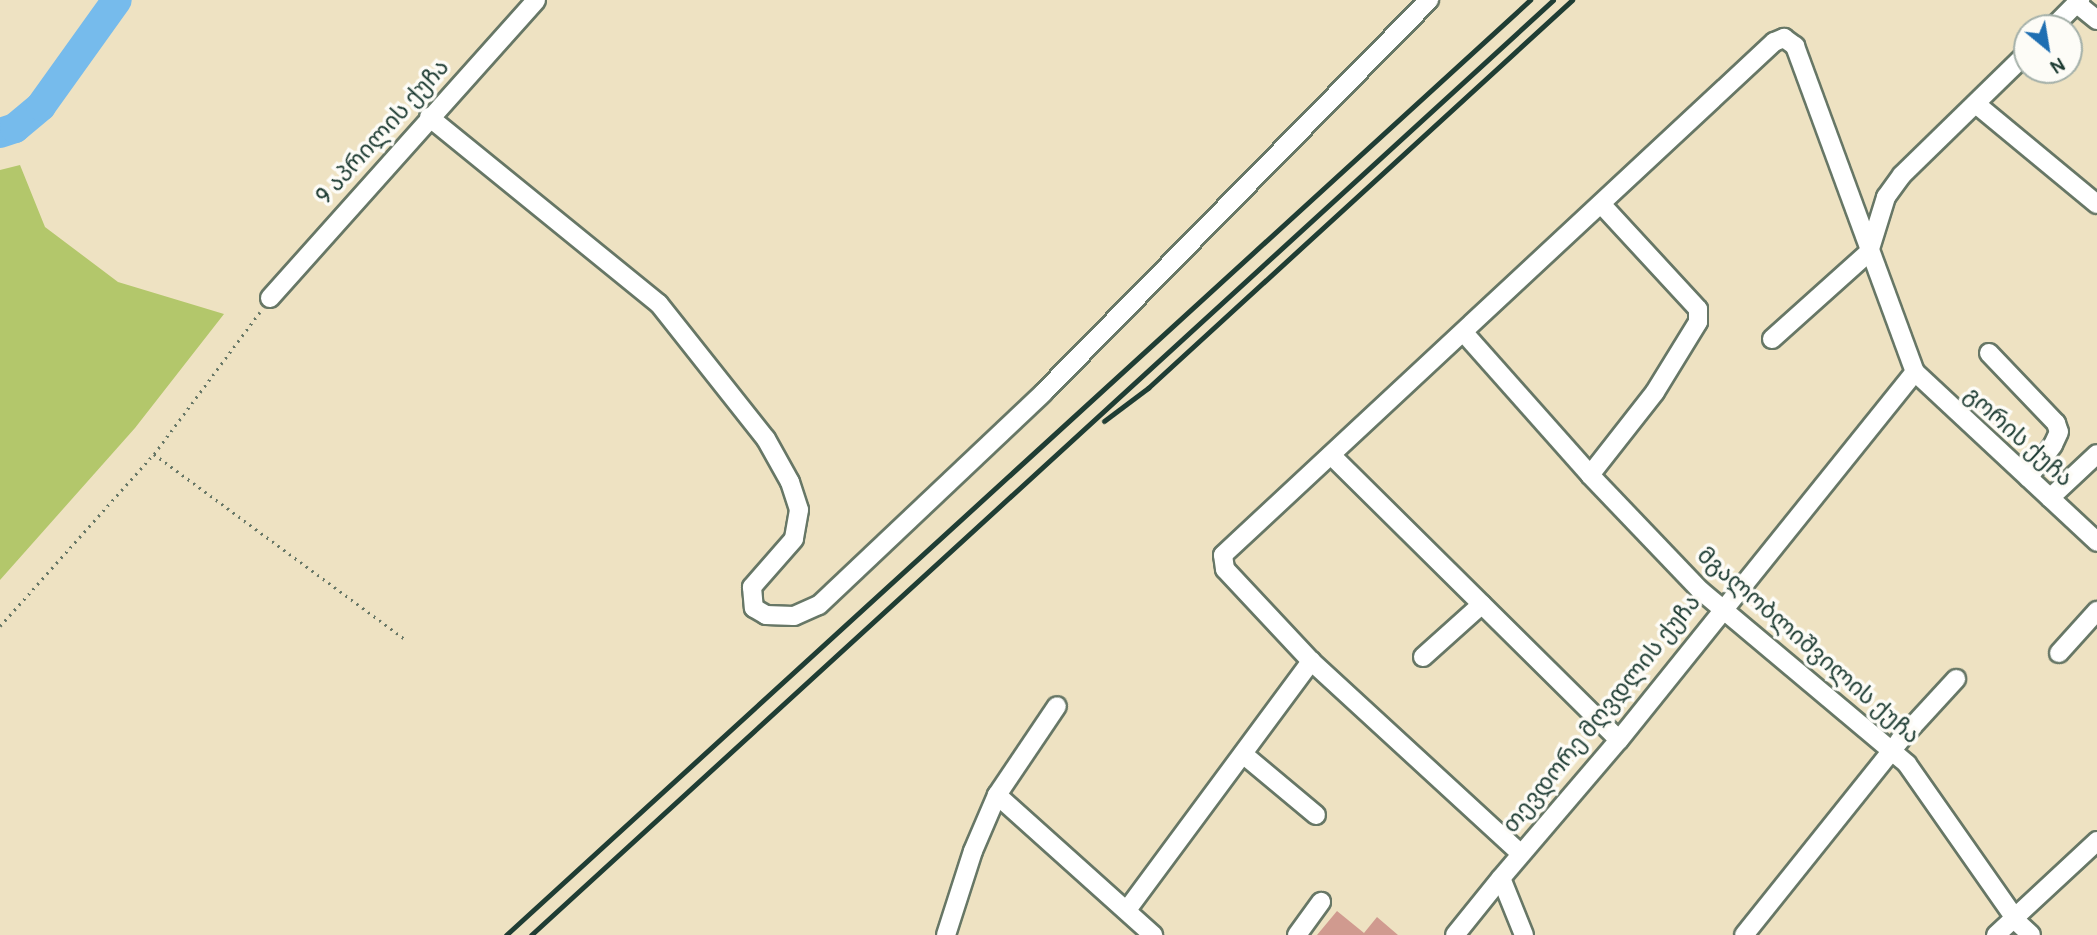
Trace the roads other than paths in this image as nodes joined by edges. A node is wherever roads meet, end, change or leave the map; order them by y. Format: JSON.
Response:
{"nodes":[{"id":1,"x":536,"y":0,"type":"edge"},
{"id":2,"x":1429,"y":0,"type":"edge"},
{"id":3,"x":2078,"y":2,"type":"edge"},
{"id":4,"x":2097,"y":20,"type":"edge"},
{"id":5,"x":2013,"y":66,"type":"edge"},
{"id":6,"x":1976,"y":104,"type":"junction"},
{"id":7,"x":429,"y":117,"type":"junction"},
{"id":8,"x":2097,"y":204,"type":"edge"},
{"id":9,"x":1602,"y":205,"type":"junction"},
{"id":10,"x":1869,"y":252,"type":"junction"},
{"id":11,"x":270,"y":298,"type":"road end"},
{"id":12,"x":1465,"y":334,"type":"junction"},
{"id":13,"x":1772,"y":339,"type":"dead end"},
{"id":14,"x":1989,"y":353,"type":"dead end"},
{"id":15,"x":1915,"y":372,"type":"junction"},
{"id":16,"x":2097,"y":454,"type":"edge"},
{"id":17,"x":1331,"y":455,"type":"junction"},
{"id":18,"x":1590,"y":475,"type":"junction"},
{"id":19,"x":2028,"y":478,"type":"junction"},
{"id":20,"x":2050,"y":498,"type":"junction"},
{"id":21,"x":2097,"y":541,"type":"edge"},
{"id":22,"x":1482,"y":604,"type":"junction"},
{"id":23,"x":1723,"y":607,"type":"junction"},
{"id":24,"x":2097,"y":611,"type":"edge"},
{"id":25,"x":2059,"y":653,"type":"dead end"},
{"id":26,"x":1423,"y":657,"type":"dead end"},
{"id":27,"x":1311,"y":661,"type":"junction"},
{"id":28,"x":1956,"y":679,"type":"dead end"},
{"id":29,"x":1056,"y":706,"type":"dead end"},
{"id":30,"x":1619,"y":740,"type":"junction"},
{"id":31,"x":1894,"y":752,"type":"junction"},
{"id":32,"x":1243,"y":754,"type":"junction"},
{"id":33,"x":997,"y":795,"type":"junction"},
{"id":34,"x":1316,"y":815,"type":"dead end"},
{"id":35,"x":2097,"y":841,"type":"edge"},
{"id":36,"x":1520,"y":853,"type":"junction"},
{"id":37,"x":1501,"y":878,"type":"junction"},
{"id":38,"x":1321,"y":902,"type":"dead end"},
{"id":39,"x":1127,"y":911,"type":"junction"},
{"id":40,"x":2015,"y":918,"type":"junction"},
{"id":41,"x":946,"y":935,"type":"edge"},
{"id":42,"x":1153,"y":935,"type":"edge"},
{"id":43,"x":1297,"y":935,"type":"edge"},
{"id":44,"x":1454,"y":935,"type":"edge"},
{"id":45,"x":1524,"y":935,"type":"edge"},
{"id":46,"x":1744,"y":935,"type":"edge"},
{"id":47,"x":1996,"y":935,"type":"edge"},
{"id":48,"x":2031,"y":935,"type":"edge"}],
"edges":[{"from":1,"to":7,"type":"street","name":"9 აპრილის ქუჩა"},
{"from":2,"to":7,"type":"street"},
{"from":3,"to":4,"type":"street"},
{"from":5,"to":6,"type":"street"},
{"from":6,"to":8,"type":"street"},
{"from":6,"to":10,"type":"street"},
{"from":7,"to":11,"type":"street","name":"9 აპრილის ქუჩა"},
{"from":9,"to":10,"type":"street"},
{"from":9,"to":12,"type":"street"},
{"from":9,"to":18,"type":"street"},
{"from":10,"to":13,"type":"street"},
{"from":10,"to":15,"type":"street"},
{"from":12,"to":17,"type":"street"},
{"from":12,"to":18,"type":"street","name":"მგალობლიშვილის ქუჩა"},
{"from":14,"to":19,"type":"street"},
{"from":15,"to":19,"type":"street","name":"გორის ქუჩა"},
{"from":15,"to":23,"type":"street","name":"თევდორე მღვდლის ქუჩა"},
{"from":16,"to":20,"type":"street"},
{"from":17,"to":22,"type":"street"},
{"from":17,"to":27,"type":"street"},
{"from":18,"to":23,"type":"street","name":"მგალობლიშვილის ქუჩა"},
{"from":19,"to":20,"type":"street","name":"გორის ქუჩა"},
{"from":20,"to":21,"type":"street","name":"გორის ქუჩა"},
{"from":22,"to":26,"type":"street"},
{"from":22,"to":30,"type":"street"},
{"from":23,"to":30,"type":"street","name":"თევდორე მღვდლის ქუჩა"},
{"from":23,"to":31,"type":"street","name":"მგალობლიშვილის ქუჩა"},
{"from":24,"to":25,"type":"street"},
{"from":27,"to":32,"type":"street"},
{"from":27,"to":36,"type":"street"},
{"from":28,"to":31,"type":"street"},
{"from":29,"to":33,"type":"street"},
{"from":30,"to":36,"type":"street","name":"თევდორე მღვდლის ქუჩა"},
{"from":31,"to":40,"type":"street","name":"მგალობლიშვილის ქუჩა"},
{"from":31,"to":46,"type":"street"},
{"from":32,"to":34,"type":"street"},
{"from":32,"to":39,"type":"street"},
{"from":33,"to":39,"type":"street"},
{"from":33,"to":41,"type":"street"},
{"from":35,"to":40,"type":"street"},
{"from":36,"to":37,"type":"street","name":"თევდორე მღვდლის ქუჩა"},
{"from":37,"to":44,"type":"street","name":"თევდორე მღვდლის ქუჩა"},
{"from":37,"to":45,"type":"street"},
{"from":38,"to":43,"type":"street"},
{"from":39,"to":42,"type":"street"},
{"from":40,"to":47,"type":"street"},
{"from":40,"to":48,"type":"street","name":"მგალობლიშვილის ქუჩა"}]}
